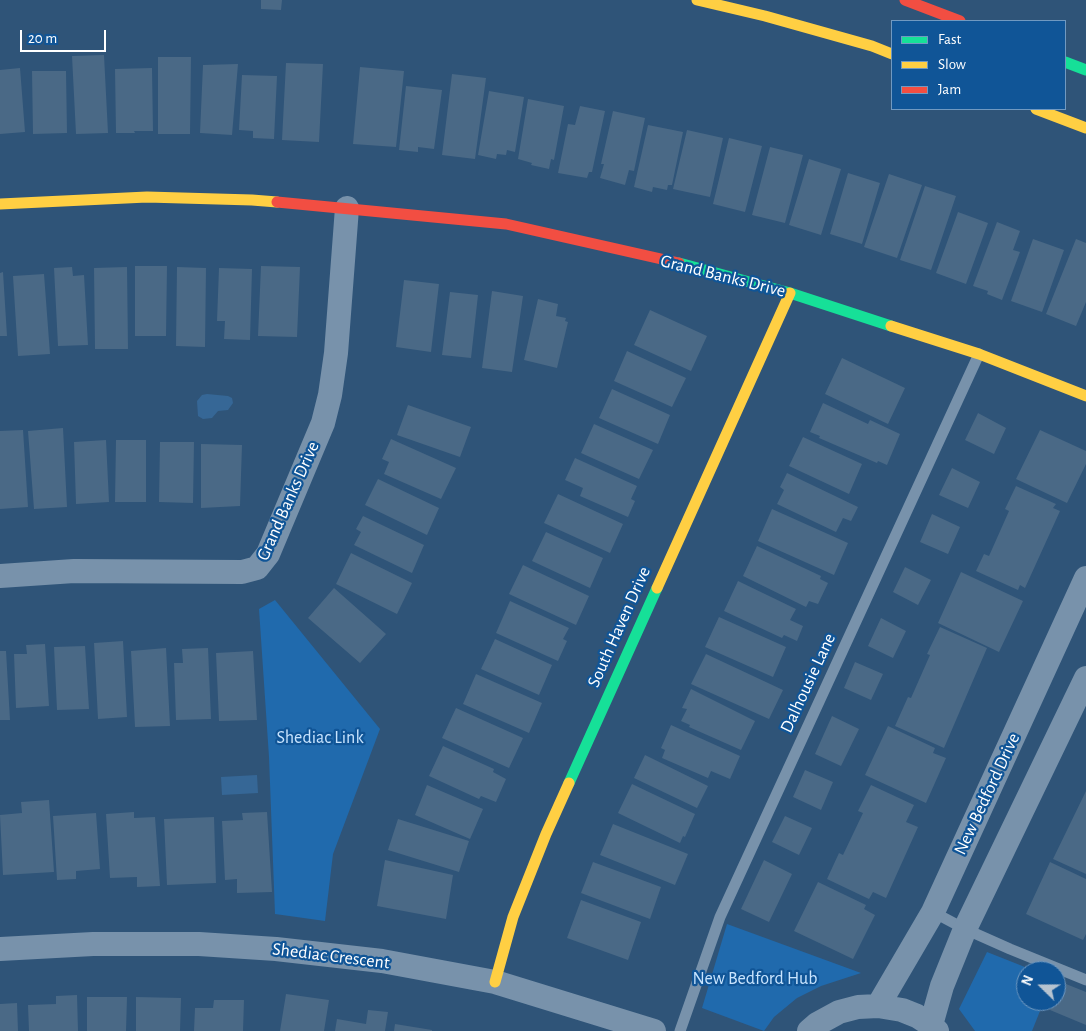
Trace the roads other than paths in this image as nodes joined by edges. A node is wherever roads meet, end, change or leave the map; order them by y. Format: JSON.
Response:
{"nodes":[{"id":1,"x":697,"y":0,"type":"edge"},
{"id":2,"x":905,"y":0,"type":"edge"},
{"id":3,"x":957,"y":20,"type":"edge"},
{"id":4,"x":891,"y":54,"type":"edge"},
{"id":5,"x":1066,"y":62,"type":"edge"},
{"id":6,"x":1086,"y":70,"type":"edge"},
{"id":7,"x":1039,"y":110,"type":"edge"},
{"id":8,"x":1086,"y":128,"type":"edge"},
{"id":9,"x":0,"y":204,"type":"edge"},
{"id":10,"x":347,"y":208,"type":"junction"},
{"id":11,"x":790,"y":293,"type":"junction"},
{"id":12,"x":979,"y":354,"type":"junction"},
{"id":13,"x":1086,"y":396,"type":"edge"},
{"id":14,"x":0,"y":576,"type":"edge"},
{"id":15,"x":1086,"y":578,"type":"edge"},
{"id":16,"x":1086,"y":678,"type":"edge"},
{"id":17,"x":932,"y":912,"type":"junction"},
{"id":18,"x":965,"y":929,"type":"junction"},
{"id":19,"x":0,"y":949,"type":"edge"},
{"id":20,"x":1086,"y":980,"type":"edge"},
{"id":21,"x":495,"y":982,"type":"junction"},
{"id":22,"x":878,"y":1006,"type":"junction"},
{"id":23,"x":934,"y":1028,"type":"edge"},
{"id":24,"x":654,"y":1031,"type":"edge"},
{"id":25,"x":680,"y":1031,"type":"edge"},
{"id":26,"x":809,"y":1031,"type":"edge"}],
"edges":[{"from":1,"to":4,"type":"street"},
{"from":2,"to":3,"type":"street"},
{"from":5,"to":6,"type":"street"},
{"from":7,"to":8,"type":"street"},
{"from":9,"to":10,"type":"street","name":"Grand Banks Drive"},
{"from":10,"to":11,"type":"street","name":"Grand Banks Drive"},
{"from":10,"to":14,"type":"street","name":"Grand Banks Drive"},
{"from":11,"to":12,"type":"street","name":"Grand Banks Drive"},
{"from":11,"to":21,"type":"street","name":"South Haven Drive"},
{"from":12,"to":13,"type":"street","name":"Grand Banks Drive"},
{"from":12,"to":25,"type":"lane","name":"Dalhousie Lane"},
{"from":15,"to":17,"type":"street","name":"New Bedford Drive"},
{"from":16,"to":18,"type":"street"},
{"from":17,"to":18,"type":"lane"},
{"from":17,"to":22,"type":"street","name":"New Bedford Drive"},
{"from":18,"to":20,"type":"lane"},
{"from":18,"to":23,"type":"street"},
{"from":19,"to":21,"type":"street","name":"Shediac Crescent"},
{"from":21,"to":24,"type":"street","name":"Shediac Crescent"},
{"from":22,"to":23,"type":"street"},
{"from":22,"to":26,"type":"street"}]}
